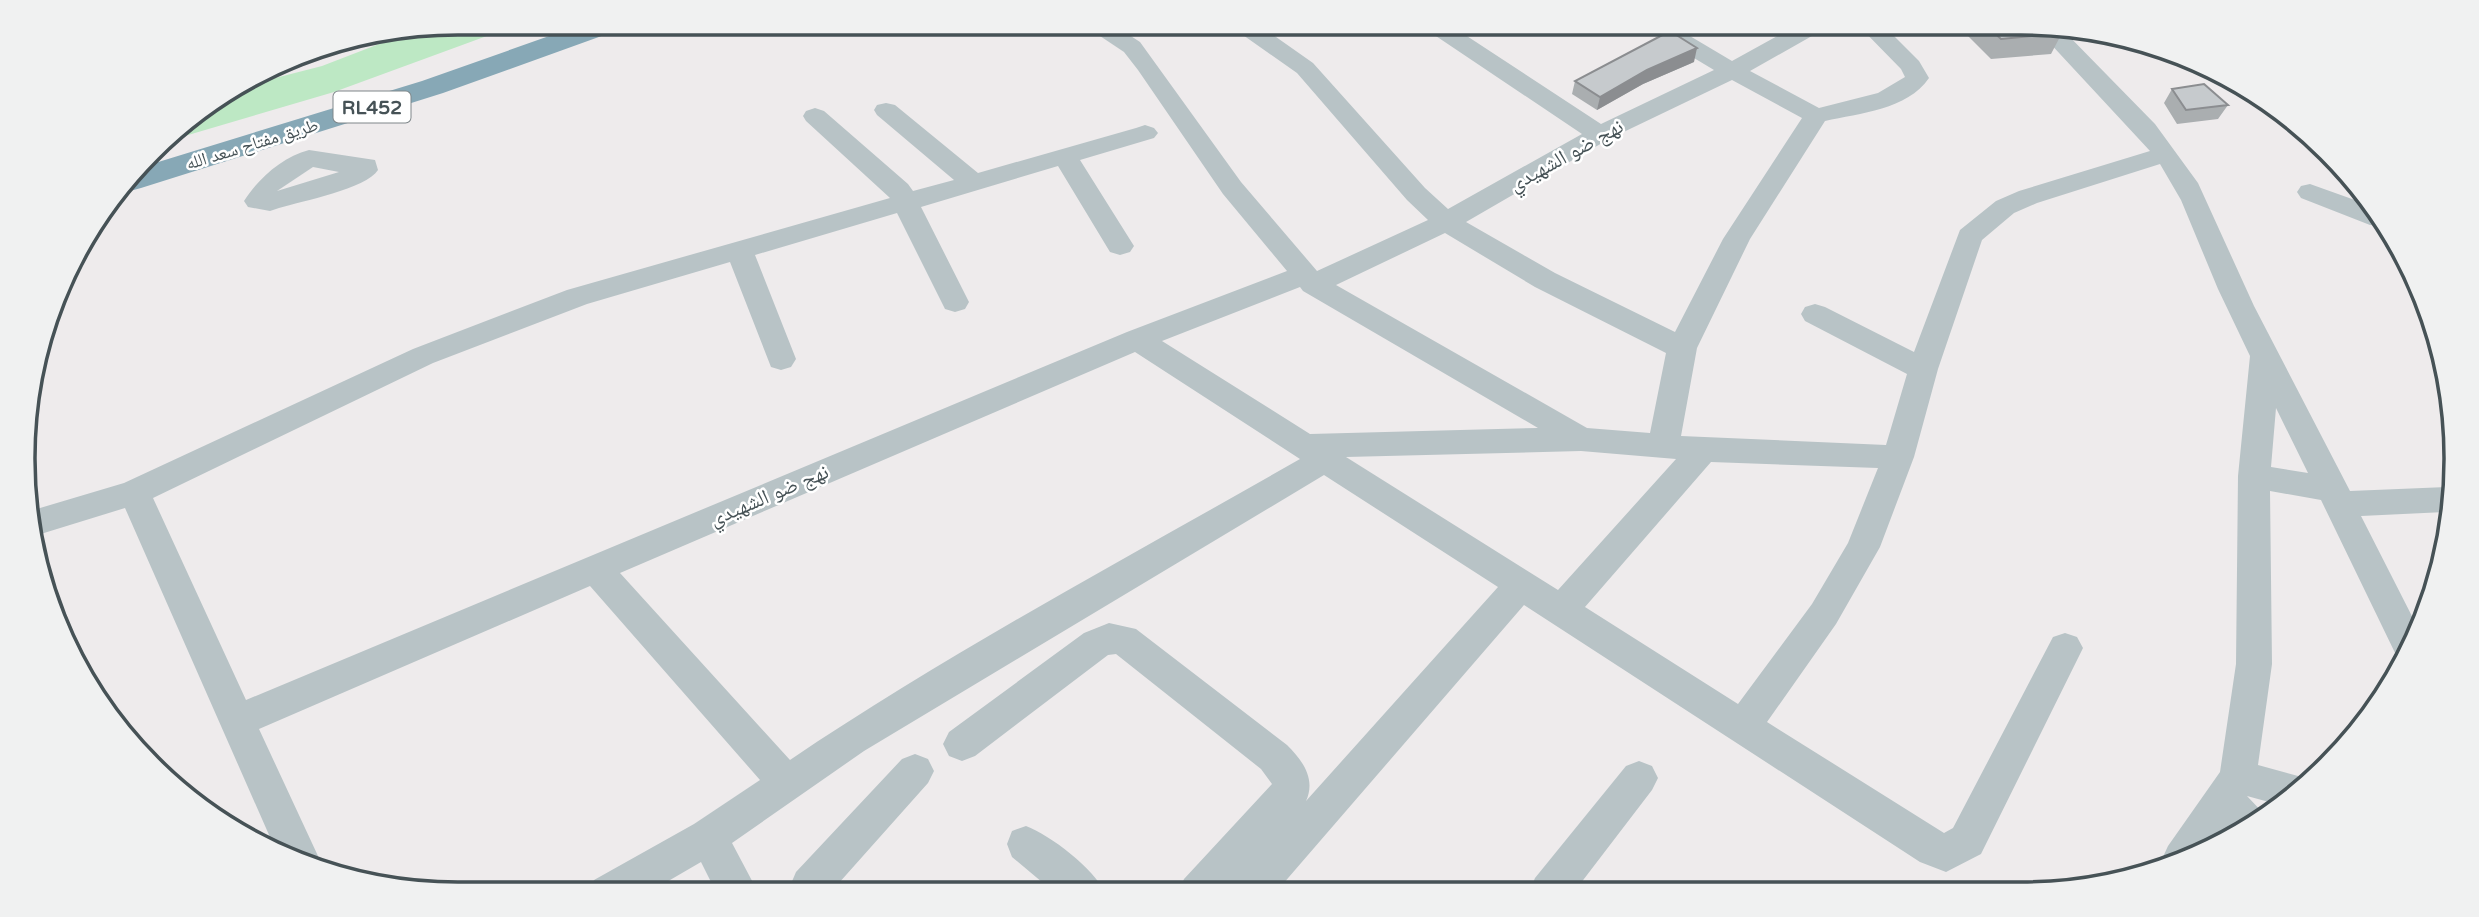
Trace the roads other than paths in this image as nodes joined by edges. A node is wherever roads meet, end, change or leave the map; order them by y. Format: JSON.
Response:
{"nodes":[{"id":1,"x":534,"y":35,"type":"edge"},
{"id":2,"x":579,"y":35,"type":"edge"},
{"id":3,"x":1114,"y":35,"type":"edge"},
{"id":4,"x":1258,"y":35,"type":"edge"},
{"id":5,"x":1450,"y":35,"type":"edge"},
{"id":6,"x":1672,"y":35,"type":"edge"},
{"id":7,"x":1796,"y":35,"type":"edge"},
{"id":8,"x":1880,"y":35,"type":"edge"},
{"id":9,"x":2056,"y":37,"type":"edge"},
{"id":10,"x":1732,"y":71,"type":"junction"},
{"id":11,"x":886,"y":110,"type":"dead end"},
{"id":12,"x":815,"y":116,"type":"dead end"},
{"id":13,"x":1816,"y":116,"type":"junction"},
{"id":14,"x":1145,"y":133,"type":"dead end"},
{"id":15,"x":1600,"y":134,"type":"junction"},
{"id":16,"x":281,"y":135,"type":"junction"},
{"id":17,"x":167,"y":152,"type":"edge"},
{"id":18,"x":2166,"y":154,"type":"junction"},
{"id":19,"x":1065,"y":156,"type":"junction"},
{"id":20,"x":309,"y":158,"type":"dead end"},
{"id":21,"x":192,"y":162,"type":"junction"},
{"id":22,"x":141,"y":177,"type":"edge"},
{"id":23,"x":973,"y":182,"type":"junction"},
{"id":24,"x":134,"y":187,"type":"edge"},
{"id":25,"x":2310,"y":192,"type":"dead end"},
{"id":26,"x":905,"y":202,"type":"junction"},
{"id":27,"x":2366,"y":214,"type":"edge"},
{"id":28,"x":1446,"y":222,"type":"junction"},
{"id":29,"x":1120,"y":246,"type":"dead end"},
{"id":30,"x":739,"y":249,"type":"junction"},
{"id":31,"x":1309,"y":279,"type":"junction"},
{"id":32,"x":955,"y":302,"type":"dead end"},
{"id":33,"x":1815,"y":314,"type":"dead end"},
{"id":34,"x":1137,"y":339,"type":"junction"},
{"id":35,"x":1682,"y":348,"type":"junction"},
{"id":36,"x":2265,"y":356,"type":"junction"},
{"id":37,"x":781,"y":359,"type":"dead end"},
{"id":38,"x":1923,"y":369,"type":"junction"},
{"id":39,"x":1581,"y":439,"type":"junction"},
{"id":40,"x":1663,"y":447,"type":"junction"},
{"id":41,"x":1703,"y":450,"type":"junction"},
{"id":42,"x":1317,"y":452,"type":"junction"},
{"id":43,"x":1898,"y":457,"type":"junction"},
{"id":44,"x":2254,"y":476,"type":"junction"},
{"id":45,"x":134,"y":494,"type":"junction"},
{"id":46,"x":2337,"y":497,"type":"junction"},
{"id":47,"x":2442,"y":499,"type":"edge"},
{"id":48,"x":40,"y":521,"type":"edge"},
{"id":49,"x":595,"y":569,"type":"junction"},
{"id":50,"x":1520,"y":586,"type":"junction"},
{"id":51,"x":1560,"y":611,"type":"junction"},
{"id":52,"x":2405,"y":637,"type":"edge"},
{"id":53,"x":2065,"y":648,"type":"dead end"},
{"id":54,"x":237,"y":721,"type":"junction"},
{"id":55,"x":1743,"y":727,"type":"junction"},
{"id":56,"x":962,"y":744,"type":"dead end"},
{"id":57,"x":915,"y":771,"type":"dead end"},
{"id":58,"x":1639,"y":778,"type":"dead end"},
{"id":59,"x":787,"y":783,"type":"junction"},
{"id":60,"x":2276,"y":795,"type":"edge"},
{"id":61,"x":2237,"y":801,"type":"edge"},
{"id":62,"x":708,"y":837,"type":"junction"},
{"id":63,"x":2197,"y":843,"type":"edge"},
{"id":64,"x":1026,"y":844,"type":"dead end"},
{"id":65,"x":295,"y":850,"type":"edge"},
{"id":66,"x":629,"y":882,"type":"edge"},
{"id":67,"x":732,"y":882,"type":"edge"},
{"id":68,"x":814,"y":882,"type":"edge"},
{"id":69,"x":1072,"y":882,"type":"edge"},
{"id":70,"x":1207,"y":882,"type":"edge"},
{"id":71,"x":1259,"y":882,"type":"edge"},
{"id":72,"x":1557,"y":882,"type":"edge"}],
"edges":[{"from":1,"to":17,"type":"highway","name":"طريق مفتاح سعد الله","number":"RL452"},
{"from":2,"to":16,"type":"highway","name":"طريق مفتاح سعد الله","number":"RL452"},
{"from":3,"to":31,"type":"street"},
{"from":4,"to":28,"type":"street"},
{"from":5,"to":15,"type":"street"},
{"from":6,"to":10,"type":"street"},
{"from":7,"to":10,"type":"street","name":"نهج ضو الشهيدي"},
{"from":8,"to":13,"type":"street"},
{"from":9,"to":18,"type":"street"},
{"from":10,"to":13,"type":"street"},
{"from":10,"to":15,"type":"street","name":"نهج ضو الشهيدي"},
{"from":11,"to":23,"type":"street"},
{"from":12,"to":26,"type":"street"},
{"from":13,"to":35,"type":"street"},
{"from":14,"to":19,"type":"street"},
{"from":15,"to":28,"type":"street","name":"نهج ضو الشهيدي"},
{"from":16,"to":20,"type":"street"},
{"from":16,"to":21,"type":"highway","name":"طريق مفتاح سعد الله","number":"RL452"},
{"from":18,"to":36,"type":"street"},
{"from":18,"to":38,"type":"street"},
{"from":19,"to":23,"type":"street"},
{"from":19,"to":29,"type":"street"},
{"from":21,"to":22,"type":"highway","name":"طريق مفتاح سعد الله","number":"RL452"},
{"from":21,"to":24,"type":"highway"},
{"from":23,"to":26,"type":"street"},
{"from":25,"to":27,"type":"street"},
{"from":26,"to":30,"type":"street"},
{"from":26,"to":32,"type":"street"},
{"from":28,"to":31,"type":"street","name":"نهج ضو الشهيدي"},
{"from":28,"to":35,"type":"street"},
{"from":30,"to":37,"type":"street"},
{"from":30,"to":45,"type":"street"},
{"from":31,"to":34,"type":"street","name":"نهج ضو الشهيدي"},
{"from":31,"to":39,"type":"street"},
{"from":33,"to":38,"type":"street"},
{"from":34,"to":42,"type":"street"},
{"from":34,"to":49,"type":"street","name":"نهج ضو الشهيدي"},
{"from":35,"to":40,"type":"street"},
{"from":36,"to":44,"type":"street"},
{"from":36,"to":46,"type":"street"},
{"from":38,"to":43,"type":"street"},
{"from":39,"to":40,"type":"street"},
{"from":39,"to":42,"type":"street"},
{"from":40,"to":41,"type":"street"},
{"from":41,"to":43,"type":"street"},
{"from":41,"to":51,"type":"street"},
{"from":42,"to":50,"type":"street"},
{"from":42,"to":59,"type":"street"},
{"from":43,"to":55,"type":"street"},
{"from":44,"to":46,"type":"street"},
{"from":44,"to":61,"type":"street"},
{"from":45,"to":48,"type":"street"},
{"from":45,"to":54,"type":"street"},
{"from":46,"to":47,"type":"street"},
{"from":46,"to":52,"type":"street"},
{"from":49,"to":54,"type":"street","name":"نهج ضو الشهيدي"},
{"from":49,"to":59,"type":"street"},
{"from":50,"to":51,"type":"street"},
{"from":50,"to":71,"type":"street"},
{"from":51,"to":55,"type":"street"},
{"from":53,"to":55,"type":"street"},
{"from":54,"to":65,"type":"street"},
{"from":56,"to":70,"type":"street"},
{"from":57,"to":68,"type":"street"},
{"from":58,"to":72,"type":"street"},
{"from":59,"to":62,"type":"street"},
{"from":60,"to":61,"type":"street"},
{"from":61,"to":63,"type":"street"},
{"from":62,"to":66,"type":"street"},
{"from":62,"to":67,"type":"street"},
{"from":64,"to":69,"type":"street"}]}
